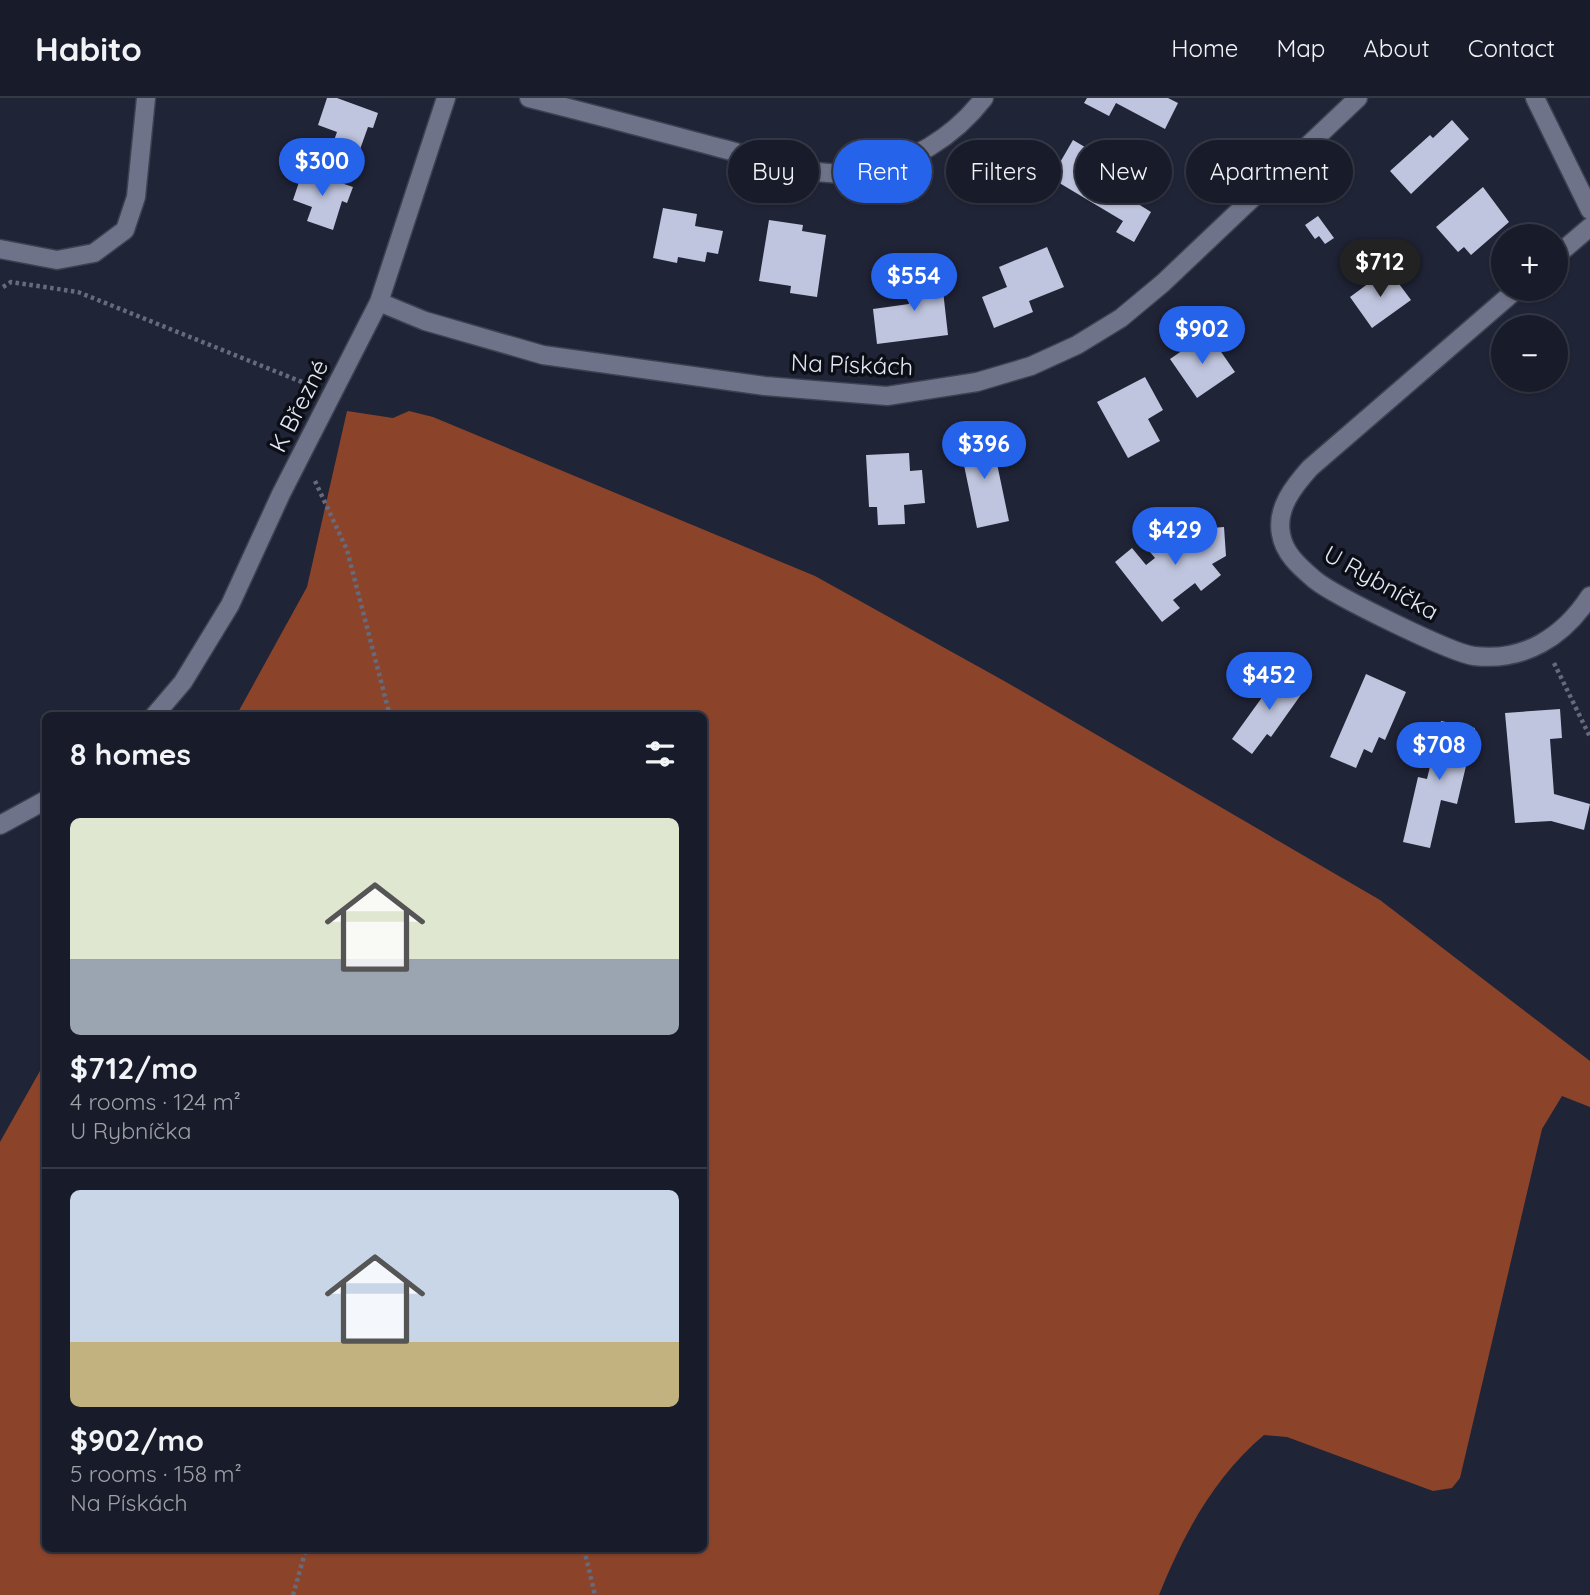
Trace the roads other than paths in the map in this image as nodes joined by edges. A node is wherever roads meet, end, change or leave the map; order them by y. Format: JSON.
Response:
{"nodes":[{"id":1,"x":146,"y":98,"type":"edge"},
{"id":2,"x":446,"y":98,"type":"edge"},
{"id":3,"x":530,"y":98,"type":"edge"},
{"id":4,"x":984,"y":98,"type":"edge"},
{"id":5,"x":1358,"y":98,"type":"edge"},
{"id":6,"x":1535,"y":98,"type":"edge"},
{"id":7,"x":1590,"y":211,"type":"edge"},
{"id":8,"x":1590,"y":227,"type":"edge"},
{"id":9,"x":1568,"y":246,"type":"edge"},
{"id":10,"x":0,"y":249,"type":"edge"},
{"id":11,"x":1503,"y":301,"type":"edge"},
{"id":12,"x":379,"y":302,"type":"junction"},
{"id":13,"x":1590,"y":596,"type":"edge"},
{"id":14,"x":157,"y":712,"type":"edge"},
{"id":15,"x":42,"y":802,"type":"edge"},
{"id":16,"x":0,"y":825,"type":"edge"}],
"edges":[{"from":1,"to":10,"type":"street"},
{"from":2,"to":12,"type":"street","name":"K Březné"},
{"from":3,"to":4,"type":"street"},
{"from":5,"to":12,"type":"street","name":"Na Pískách"},
{"from":6,"to":7,"type":"street"},
{"from":8,"to":9,"type":"street"},
{"from":11,"to":13,"type":"street","name":"U Rybníčka"},
{"from":12,"to":14,"type":"street","name":"K Březné"},
{"from":15,"to":16,"type":"street"}]}
